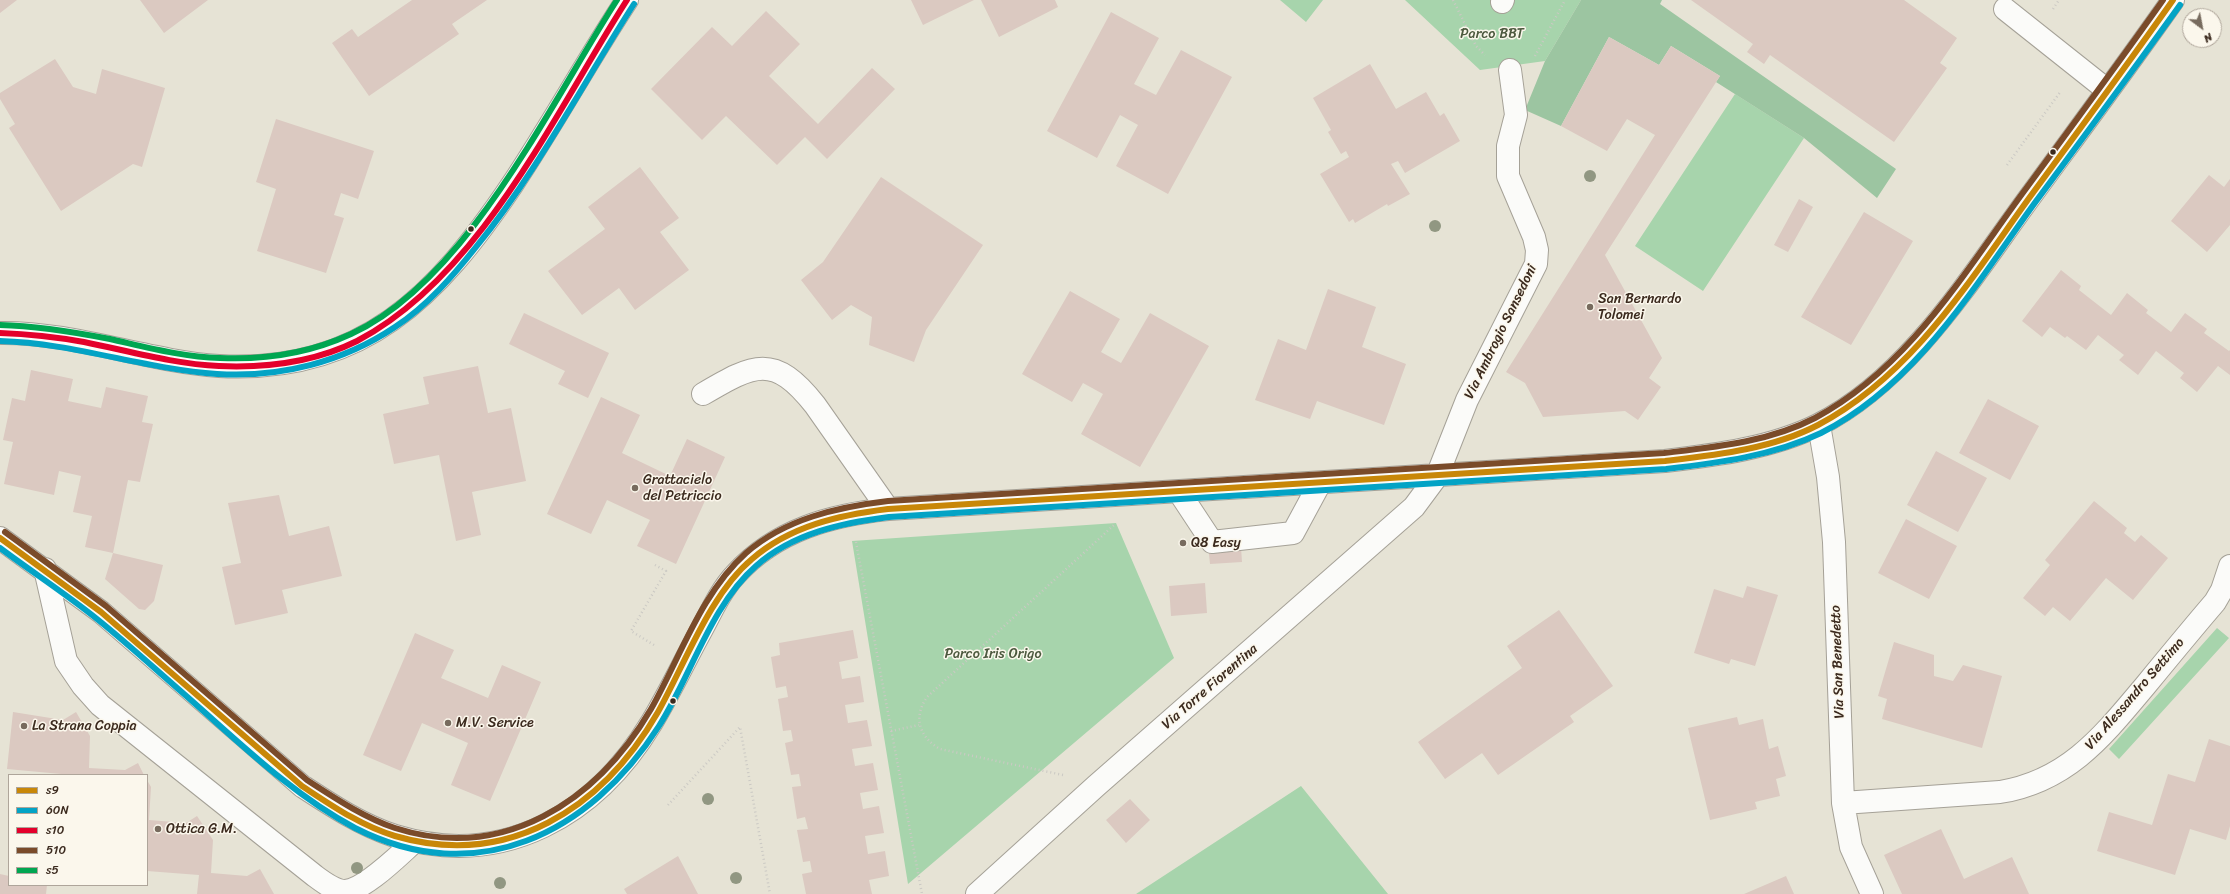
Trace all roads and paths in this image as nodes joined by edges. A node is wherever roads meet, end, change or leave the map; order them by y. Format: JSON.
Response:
{"nodes":[{"id":1,"x":627,"y":0,"type":"edge"},
{"id":2,"x":1453,"y":0,"type":"edge"},
{"id":3,"x":1565,"y":0,"type":"edge"},
{"id":4,"x":2174,"y":0,"type":"edge"},
{"id":5,"x":1503,"y":1,"type":"edge"},
{"id":6,"x":2005,"y":9,"type":"dead end"},
{"id":7,"x":1533,"y":63,"type":"dead end"},
{"id":8,"x":1510,"y":70,"type":"junction"},
{"id":9,"x":2107,"y":90,"type":"junction"},
{"id":10,"x":2061,"y":91,"type":"dead end"},
{"id":11,"x":2007,"y":165,"type":"dead end"},
{"id":12,"x":0,"y":333,"type":"edge"},
{"id":13,"x":703,"y":394,"type":"dead end"},
{"id":14,"x":1818,"y":425,"type":"junction"},
{"id":15,"x":1437,"y":476,"type":"junction"},
{"id":16,"x":1320,"y":482,"type":"junction"},
{"id":17,"x":1179,"y":492,"type":"junction"},
{"id":18,"x":1135,"y":494,"type":"junction"},
{"id":19,"x":888,"y":509,"type":"junction"},
{"id":20,"x":855,"y":536,"type":"dead end"},
{"id":21,"x":0,"y":538,"type":"edge"},
{"id":22,"x":655,"y":565,"type":"dead end"},
{"id":23,"x":2230,"y":566,"type":"edge"},
{"id":24,"x":45,"y":570,"type":"junction"},
{"id":25,"x":654,"y":645,"type":"dead end"},
{"id":26,"x":919,"y":725,"type":"junction"},
{"id":27,"x":891,"y":730,"type":"junction"},
{"id":28,"x":1096,"y":786,"type":"junction"},
{"id":29,"x":1843,"y":802,"type":"junction"},
{"id":30,"x":668,"y":805,"type":"dead end"},
{"id":31,"x":415,"y":841,"type":"junction"},
{"id":32,"x":981,"y":891,"type":"edge"},
{"id":33,"x":770,"y":894,"type":"edge"},
{"id":34,"x":922,"y":894,"type":"edge"},
{"id":35,"x":1872,"y":894,"type":"edge"}],
"edges":[{"from":1,"to":12,"type":"street"},
{"from":2,"to":8,"type":"path"},
{"from":3,"to":7,"type":"path"},
{"from":4,"to":9,"type":"street"},
{"from":5,"to":8,"type":"path"},
{"from":6,"to":9,"type":"street"},
{"from":8,"to":15,"type":"street","name":"Via Ambrogio Sansedoni"},
{"from":9,"to":14,"type":"street"},
{"from":10,"to":11,"type":"path"},
{"from":13,"to":19,"type":"street"},
{"from":14,"to":15,"type":"street"},
{"from":14,"to":29,"type":"street","name":"Via San Benedetto"},
{"from":15,"to":16,"type":"street"},
{"from":15,"to":28,"type":"street","name":"Via Torre Fiorentina"},
{"from":16,"to":17,"type":"street"},
{"from":16,"to":17,"type":"street"},
{"from":17,"to":18,"type":"street"},
{"from":18,"to":19,"type":"street"},
{"from":18,"to":26,"type":"path"},
{"from":19,"to":31,"type":"street"},
{"from":20,"to":27,"type":"path"},
{"from":21,"to":24,"type":"street"},
{"from":22,"to":25,"type":"path"},
{"from":23,"to":29,"type":"street","name":"Via Alessandro Settimo"},
{"from":24,"to":31,"type":"street"},
{"from":24,"to":31,"type":"street"},
{"from":26,"to":27,"type":"path"},
{"from":26,"to":28,"type":"path"},
{"from":27,"to":34,"type":"path"},
{"from":28,"to":32,"type":"street","name":"Via Torre Fiorentina"},
{"from":29,"to":35,"type":"street","name":"Via San Benedetto"},
{"from":30,"to":33,"type":"path"}]}
